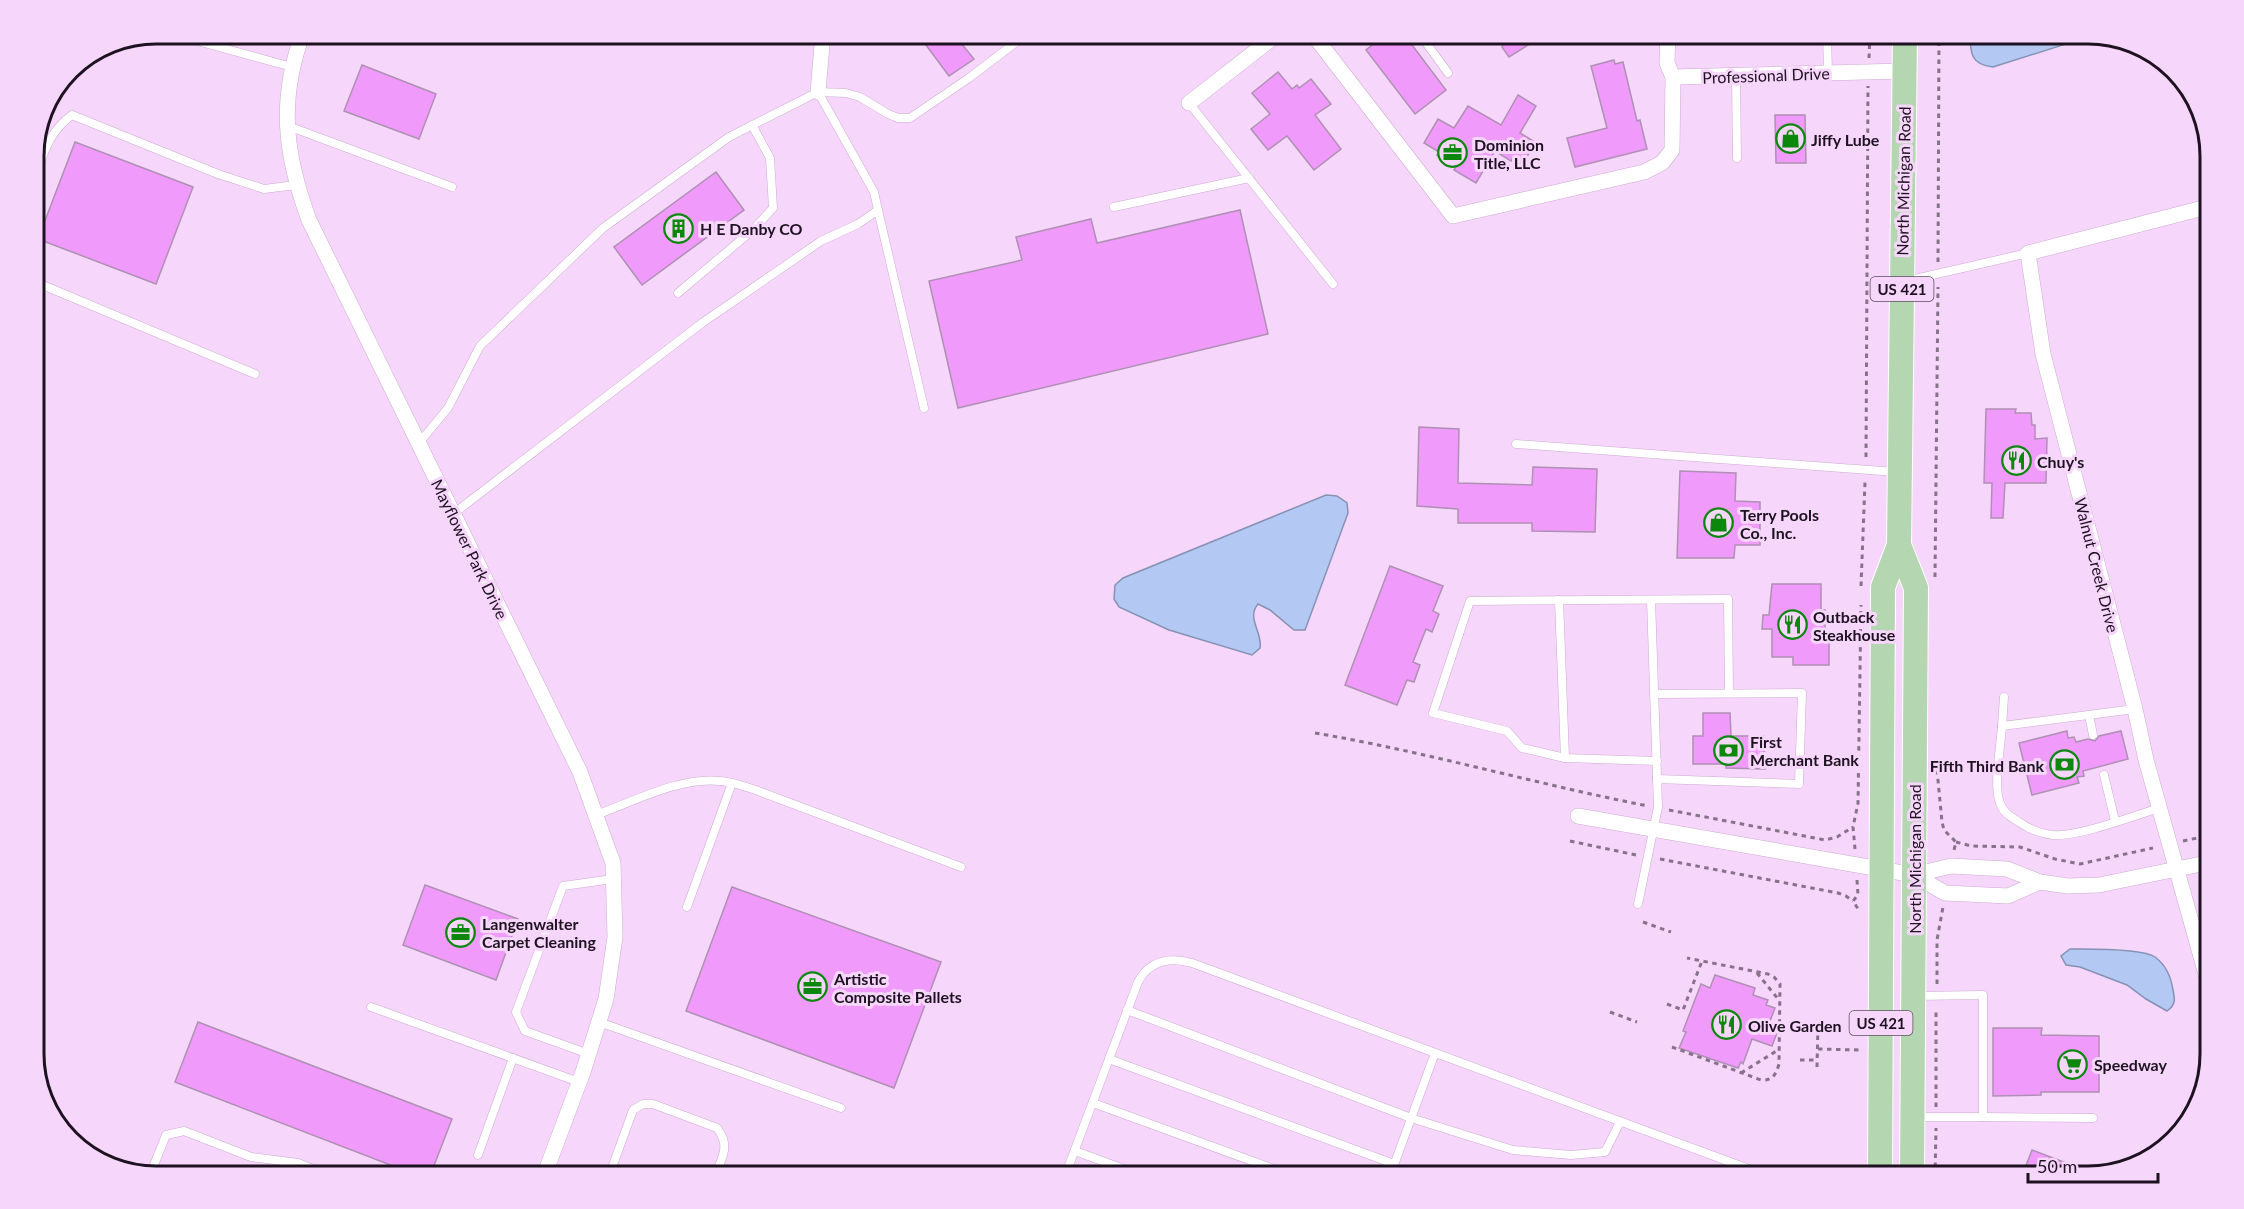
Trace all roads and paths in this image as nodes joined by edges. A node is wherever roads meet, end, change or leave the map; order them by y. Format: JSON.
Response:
{"nodes":[{"id":1,"x":208,"y":44,"type":"edge"},
{"id":2,"x":299,"y":44,"type":"edge"},
{"id":3,"x":822,"y":44,"type":"edge"},
{"id":4,"x":1014,"y":44,"type":"edge"},
{"id":5,"x":1265,"y":44,"type":"edge"},
{"id":6,"x":1325,"y":44,"type":"edge"},
{"id":7,"x":1427,"y":44,"type":"edge"},
{"id":8,"x":1668,"y":44,"type":"edge"},
{"id":9,"x":1827,"y":44,"type":"edge"},
{"id":10,"x":1905,"y":44,"type":"edge"},
{"id":11,"x":1939,"y":44,"type":"edge"},
{"id":12,"x":292,"y":67,"type":"junction"},
{"id":13,"x":1904,"y":71,"type":"junction"},
{"id":14,"x":1448,"y":73,"type":"dead end"},
{"id":15,"x":1828,"y":73,"type":"junction"},
{"id":16,"x":1736,"y":76,"type":"junction"},
{"id":17,"x":1673,"y":77,"type":"junction"},
{"id":18,"x":818,"y":92,"type":"junction"},
{"id":19,"x":1189,"y":103,"type":"joint"},
{"id":20,"x":752,"y":125,"type":"junction"},
{"id":21,"x":287,"y":126,"type":"junction"},
{"id":22,"x":44,"y":151,"type":"edge"},
{"id":23,"x":1737,"y":158,"type":"dead end"},
{"id":24,"x":1249,"y":178,"type":"junction"},
{"id":25,"x":296,"y":185,"type":"junction"},
{"id":26,"x":452,"y":187,"type":"dead end"},
{"id":27,"x":1114,"y":207,"type":"dead end"},
{"id":28,"x":2200,"y":209,"type":"edge"},
{"id":29,"x":878,"y":210,"type":"junction"},
{"id":30,"x":2028,"y":253,"type":"junction"},
{"id":31,"x":1938,"y":274,"type":"junction"},
{"id":32,"x":1902,"y":282,"type":"junction"},
{"id":33,"x":1333,"y":284,"type":"dead end"},
{"id":34,"x":44,"y":286,"type":"edge"},
{"id":35,"x":678,"y":293,"type":"dead end"},
{"id":36,"x":255,"y":374,"type":"dead end"},
{"id":37,"x":924,"y":408,"type":"dead end"},
{"id":38,"x":418,"y":443,"type":"junction"},
{"id":39,"x":1515,"y":444,"type":"dead end"},
{"id":40,"x":1900,"y":472,"type":"junction"},
{"id":41,"x":453,"y":514,"type":"junction"},
{"id":42,"x":1899,"y":545,"type":"junction"},
{"id":43,"x":1935,"y":588,"type":"dead end"},
{"id":44,"x":1559,"y":600,"type":"junction"},
{"id":45,"x":1651,"y":600,"type":"junction"},
{"id":46,"x":1729,"y":693,"type":"junction"},
{"id":47,"x":1654,"y":694,"type":"junction"},
{"id":48,"x":2004,"y":697,"type":"dead end"},
{"id":49,"x":2135,"y":709,"type":"junction"},
{"id":50,"x":2089,"y":715,"type":"junction"},
{"id":51,"x":2002,"y":726,"type":"junction"},
{"id":52,"x":1315,"y":733,"type":"dead end"},
{"id":53,"x":2093,"y":735,"type":"dead end"},
{"id":54,"x":1565,"y":758,"type":"junction"},
{"id":55,"x":1657,"y":761,"type":"junction"},
{"id":56,"x":1937,"y":770,"type":"dead end"},
{"id":57,"x":2103,"y":775,"type":"dead end"},
{"id":58,"x":1657,"y":779,"type":"junction"},
{"id":59,"x":732,"y":783,"type":"junction"},
{"id":60,"x":1658,"y":807,"type":"junction"},
{"id":61,"x":2159,"y":808,"type":"junction"},
{"id":62,"x":596,"y":815,"type":"junction"},
{"id":63,"x":1578,"y":816,"type":"dead end"},
{"id":64,"x":2115,"y":821,"type":"junction"},
{"id":65,"x":1853,"y":827,"type":"dead end"},
{"id":66,"x":1654,"y":831,"type":"junction"},
{"id":67,"x":2200,"y":837,"type":"edge"},
{"id":68,"x":1570,"y":842,"type":"dead end"},
{"id":69,"x":1956,"y":842,"type":"junction"},
{"id":70,"x":2170,"y":844,"type":"junction"},
{"id":71,"x":1649,"y":857,"type":"junction"},
{"id":72,"x":2200,"y":865,"type":"edge"},
{"id":73,"x":1951,"y":866,"type":"junction"},
{"id":74,"x":961,"y":867,"type":"dead end"},
{"id":75,"x":1882,"y":870,"type":"junction"},
{"id":76,"x":2177,"y":870,"type":"junction"},
{"id":77,"x":1914,"y":875,"type":"junction"},
{"id":78,"x":613,"y":879,"type":"junction"},
{"id":79,"x":2040,"y":882,"type":"junction"},
{"id":80,"x":1945,"y":893,"type":"junction"},
{"id":81,"x":1853,"y":901,"type":"dead end"},
{"id":82,"x":1638,"y":904,"type":"dead end"},
{"id":83,"x":687,"y":907,"type":"dead end"},
{"id":84,"x":1643,"y":922,"type":"dead end"},
{"id":85,"x":1671,"y":932,"type":"dead end"},
{"id":86,"x":2200,"y":953,"type":"edge"},
{"id":87,"x":1687,"y":958,"type":"dead end"},
{"id":88,"x":1702,"y":961,"type":"junction"},
{"id":89,"x":1756,"y":972,"type":"junction"},
{"id":90,"x":1925,"y":996,"type":"junction"},
{"id":91,"x":1779,"y":1001,"type":"junction"},
{"id":92,"x":1667,"y":1004,"type":"dead end"},
{"id":93,"x":371,"y":1007,"type":"dead end"},
{"id":94,"x":1127,"y":1010,"type":"junction"},
{"id":95,"x":1610,"y":1012,"type":"dead end"},
{"id":96,"x":599,"y":1022,"type":"junction"},
{"id":97,"x":1637,"y":1022,"type":"dead end"},
{"id":98,"x":1818,"y":1024,"type":"dead end"},
{"id":99,"x":1672,"y":1047,"type":"dead end"},
{"id":100,"x":1818,"y":1048,"type":"junction"},
{"id":101,"x":1779,"y":1050,"type":"junction"},
{"id":102,"x":1861,"y":1050,"type":"dead end"},
{"id":103,"x":1435,"y":1053,"type":"junction"},
{"id":104,"x":589,"y":1054,"type":"junction"},
{"id":105,"x":513,"y":1058,"type":"junction"},
{"id":106,"x":1109,"y":1059,"type":"junction"},
{"id":107,"x":1800,"y":1060,"type":"dead end"},
{"id":108,"x":1817,"y":1060,"type":"junction"},
{"id":109,"x":1817,"y":1067,"type":"dead end"},
{"id":110,"x":1741,"y":1073,"type":"junction"},
{"id":111,"x":581,"y":1077,"type":"junction"},
{"id":112,"x":1093,"y":1103,"type":"junction"},
{"id":113,"x":841,"y":1108,"type":"dead end"},
{"id":114,"x":1924,"y":1117,"type":"junction"},
{"id":115,"x":1983,"y":1117,"type":"junction"},
{"id":116,"x":1412,"y":1118,"type":"junction"},
{"id":117,"x":2093,"y":1118,"type":"dead end"},
{"id":118,"x":1620,"y":1122,"type":"junction"},
{"id":119,"x":1075,"y":1151,"type":"junction"},
{"id":120,"x":478,"y":1155,"type":"dead end"},
{"id":121,"x":1394,"y":1164,"type":"joint"},
{"id":122,"x":154,"y":1166,"type":"edge"},
{"id":123,"x":305,"y":1166,"type":"edge"},
{"id":124,"x":548,"y":1166,"type":"edge"},
{"id":125,"x":613,"y":1166,"type":"edge"},
{"id":126,"x":719,"y":1166,"type":"edge"},
{"id":127,"x":1069,"y":1166,"type":"edge"},
{"id":128,"x":1116,"y":1166,"type":"edge"},
{"id":129,"x":1266,"y":1166,"type":"edge"},
{"id":130,"x":1741,"y":1166,"type":"edge"},
{"id":131,"x":1880,"y":1166,"type":"edge"},
{"id":132,"x":1914,"y":1166,"type":"edge"},
{"id":133,"x":1933,"y":1166,"type":"edge"}],
"edges":[{"from":1,"to":12,"type":"lane"},
{"from":2,"to":12,"type":"street","name":"Mayflower Park Drive"},
{"from":3,"to":18,"type":"street"},
{"from":4,"to":18,"type":"lane"},
{"from":5,"to":19,"type":"street"},
{"from":6,"to":17,"type":"street"},
{"from":7,"to":14,"type":"lane"},
{"from":8,"to":17,"type":"street"},
{"from":9,"to":15,"type":"lane"},
{"from":10,"to":13,"type":"main road","name":"North Michigan Road","number":"US 421"},
{"from":11,"to":31,"type":"path"},
{"from":12,"to":21,"type":"street","name":"Mayflower Park Drive"},
{"from":13,"to":15,"type":"street","name":"Professional Drive"},
{"from":13,"to":32,"type":"main road","name":"North Michigan Road","number":"US 421"},
{"from":15,"to":16,"type":"street","name":"Professional Drive"},
{"from":16,"to":17,"type":"street","name":"Professional Drive"},
{"from":16,"to":23,"type":"lane"},
{"from":18,"to":20,"type":"lane"},
{"from":18,"to":29,"type":"lane"},
{"from":19,"to":24,"type":"lane"},
{"from":20,"to":35,"type":"lane"},
{"from":20,"to":38,"type":"lane"},
{"from":21,"to":25,"type":"street","name":"Mayflower Park Drive"},
{"from":21,"to":26,"type":"lane"},
{"from":22,"to":25,"type":"lane"},
{"from":24,"to":27,"type":"lane"},
{"from":24,"to":33,"type":"lane"},
{"from":25,"to":38,"type":"street","name":"Mayflower Park Drive"},
{"from":28,"to":30,"type":"street"},
{"from":29,"to":37,"type":"lane"},
{"from":29,"to":41,"type":"lane"},
{"from":30,"to":31,"type":"lane"},
{"from":30,"to":49,"type":"street","name":"Walnut Creek Drive"},
{"from":31,"to":32,"type":"lane"},
{"from":31,"to":43,"type":"path"},
{"from":32,"to":40,"type":"main road","name":"North Michigan Road","number":"US 421"},
{"from":34,"to":36,"type":"lane"},
{"from":38,"to":41,"type":"street","name":"Mayflower Park Drive"},
{"from":39,"to":40,"type":"lane"},
{"from":40,"to":42,"type":"main road","name":"North Michigan Road","number":"US 421"},
{"from":41,"to":62,"type":"street","name":"Mayflower Park Drive"},
{"from":42,"to":75,"type":"main road","name":"North Michigan Road","number":"US 421"},
{"from":42,"to":77,"type":"main road","name":"North Michigan Road","number":"US 421"},
{"from":44,"to":45,"type":"lane"},
{"from":44,"to":54,"type":"lane"},
{"from":44,"to":54,"type":"lane"},
{"from":45,"to":46,"type":"lane"},
{"from":45,"to":47,"type":"lane"},
{"from":46,"to":47,"type":"lane"},
{"from":46,"to":58,"type":"lane"},
{"from":47,"to":55,"type":"lane"},
{"from":48,"to":51,"type":"lane"},
{"from":49,"to":50,"type":"lane"},
{"from":49,"to":61,"type":"street","name":"Walnut Creek Drive"},
{"from":50,"to":51,"type":"lane"},
{"from":50,"to":53,"type":"lane"},
{"from":51,"to":64,"type":"lane"},
{"from":52,"to":60,"type":"path"},
{"from":54,"to":55,"type":"lane"},
{"from":55,"to":58,"type":"lane"},
{"from":56,"to":69,"type":"path"},
{"from":57,"to":64,"type":"lane"},
{"from":58,"to":60,"type":"lane"},
{"from":59,"to":62,"type":"lane"},
{"from":59,"to":74,"type":"lane"},
{"from":59,"to":83,"type":"lane"},
{"from":60,"to":65,"type":"path"},
{"from":60,"to":66,"type":"lane"},
{"from":61,"to":64,"type":"lane"},
{"from":61,"to":70,"type":"street","name":"Walnut Creek Drive"},
{"from":62,"to":78,"type":"street","name":"Mayflower Park Drive"},
{"from":63,"to":66,"type":"street"},
{"from":66,"to":71,"type":"lane"},
{"from":66,"to":75,"type":"street"},
{"from":67,"to":70,"type":"path"},
{"from":68,"to":71,"type":"path"},
{"from":69,"to":70,"type":"path"},
{"from":69,"to":73,"type":"path"},
{"from":70,"to":76,"type":"street","name":"Walnut Creek Drive"},
{"from":71,"to":81,"type":"path"},
{"from":71,"to":82,"type":"lane"},
{"from":72,"to":76,"type":"street"},
{"from":73,"to":77,"type":"street"},
{"from":73,"to":79,"type":"street"},
{"from":75,"to":77,"type":"street"},
{"from":75,"to":131,"type":"main road","name":"North Michigan Road","number":"US 421"},
{"from":76,"to":79,"type":"street"},
{"from":76,"to":86,"type":"street","name":"Walnut Creek Drive"},
{"from":77,"to":80,"type":"street"},
{"from":77,"to":90,"type":"main road","name":"North Michigan Road","number":"US 421"},
{"from":78,"to":96,"type":"street","name":"Mayflower Park Drive"},
{"from":78,"to":104,"type":"lane"},
{"from":79,"to":80,"type":"street"},
{"from":80,"to":90,"type":"path"},
{"from":84,"to":85,"type":"path"},
{"from":87,"to":88,"type":"path"},
{"from":88,"to":89,"type":"path"},
{"from":88,"to":92,"type":"path"},
{"from":89,"to":91,"type":"path"},
{"from":89,"to":91,"type":"path"},
{"from":90,"to":114,"type":"main road","name":"North Michigan Road","number":"US 421"},
{"from":90,"to":114,"type":"path"},
{"from":90,"to":115,"type":"lane"},
{"from":91,"to":101,"type":"path"},
{"from":93,"to":105,"type":"lane"},
{"from":94,"to":103,"type":"lane"},
{"from":94,"to":106,"type":"lane"},
{"from":94,"to":116,"type":"lane"},
{"from":95,"to":97,"type":"path"},
{"from":96,"to":104,"type":"street","name":"Mayflower Park Drive"},
{"from":96,"to":113,"type":"lane"},
{"from":98,"to":100,"type":"path"},
{"from":99,"to":110,"type":"path"},
{"from":100,"to":102,"type":"path"},
{"from":100,"to":108,"type":"path"},
{"from":101,"to":110,"type":"path"},
{"from":101,"to":110,"type":"path"},
{"from":103,"to":116,"type":"lane"},
{"from":103,"to":118,"type":"lane"},
{"from":104,"to":111,"type":"street","name":"Mayflower Park Drive"},
{"from":105,"to":111,"type":"lane"},
{"from":105,"to":120,"type":"lane"},
{"from":106,"to":112,"type":"lane"},
{"from":106,"to":121,"type":"lane"},
{"from":107,"to":108,"type":"path"},
{"from":108,"to":109,"type":"path"},
{"from":111,"to":124,"type":"street","name":"Mayflower Park Drive"},
{"from":112,"to":119,"type":"lane"},
{"from":112,"to":129,"type":"lane"},
{"from":114,"to":115,"type":"lane"},
{"from":114,"to":132,"type":"main road","name":"North Michigan Road","number":"US 421"},
{"from":114,"to":133,"type":"path"},
{"from":115,"to":117,"type":"lane"},
{"from":116,"to":118,"type":"lane"},
{"from":116,"to":121,"type":"lane"},
{"from":118,"to":130,"type":"lane"},
{"from":119,"to":127,"type":"lane"},
{"from":119,"to":128,"type":"lane"},
{"from":122,"to":123,"type":"lane"},
{"from":125,"to":126,"type":"lane"}]}
